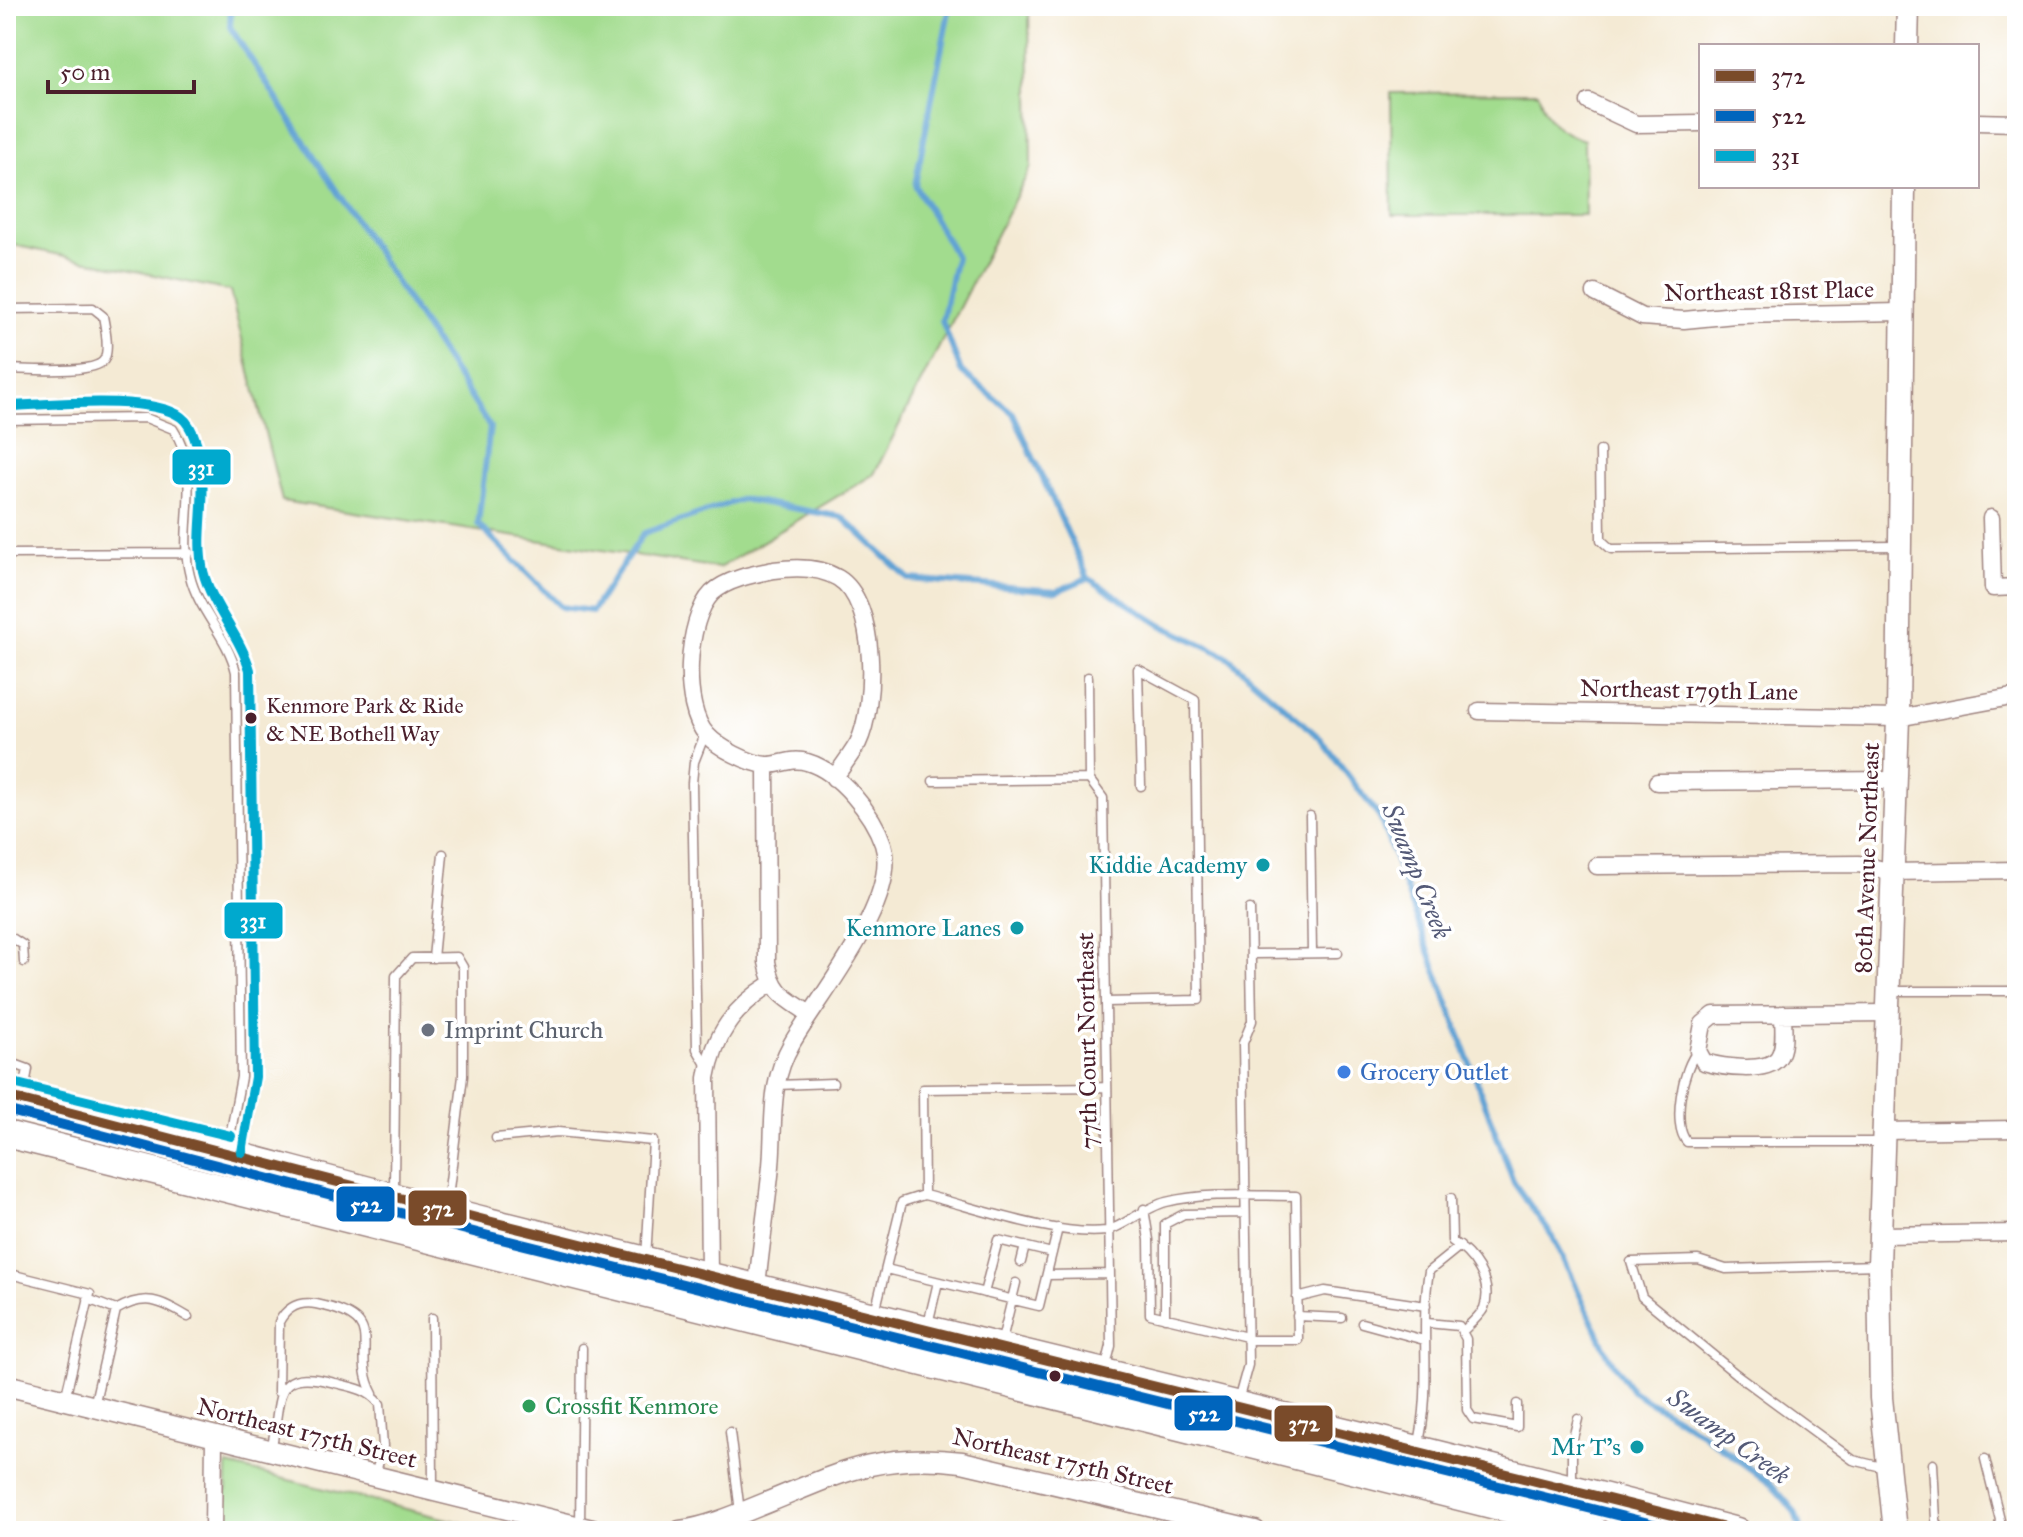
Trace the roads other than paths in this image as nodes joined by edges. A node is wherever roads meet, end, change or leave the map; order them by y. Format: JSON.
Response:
{"nodes":[{"id":1,"x":1908,"y":6,"type":"edge"},
{"id":2,"x":1907,"y":44,"type":"edge"},
{"id":3,"x":1589,"y":102,"type":"dead end"},
{"id":4,"x":1979,"y":122,"type":"edge"},
{"id":5,"x":1699,"y":123,"type":"edge"},
{"id":6,"x":2017,"y":123,"type":"edge"},
{"id":7,"x":1904,"y":188,"type":"edge"},
{"id":8,"x":1595,"y":293,"type":"dead end"},
{"id":9,"x":6,"y":309,"type":"edge"},
{"id":10,"x":1901,"y":312,"type":"junction"},
{"id":11,"x":6,"y":369,"type":"edge"},
{"id":12,"x":6,"y":420,"type":"edge"},
{"id":13,"x":1600,"y":451,"type":"dead end"},
{"id":14,"x":1991,"y":518,"type":"dead end"},
{"id":15,"x":1898,"y":546,"type":"junction"},
{"id":16,"x":189,"y":553,"type":"junction"},
{"id":17,"x":6,"y":554,"type":"edge"},
{"id":18,"x":2017,"y":587,"type":"edge"},
{"id":19,"x":1088,"y":677,"type":"dead end"},
{"id":20,"x":2017,"y":696,"type":"edge"},
{"id":21,"x":1479,"y":711,"type":"dead end"},
{"id":22,"x":1898,"y":718,"type":"junction"},
{"id":23,"x":705,"y":734,"type":"junction"},
{"id":24,"x":766,"y":765,"type":"junction"},
{"id":25,"x":834,"y":778,"type":"junction"},
{"id":26,"x":1089,"y":779,"type":"junction"},
{"id":27,"x":1895,"y":780,"type":"junction"},
{"id":28,"x":933,"y":781,"type":"dead end"},
{"id":29,"x":1657,"y":782,"type":"dead end"},
{"id":30,"x":1141,"y":786,"type":"dead end"},
{"id":31,"x":1310,"y":816,"type":"dead end"},
{"id":32,"x":443,"y":854,"type":"dead end"},
{"id":33,"x":1597,"y":866,"type":"dead end"},
{"id":34,"x":2017,"y":870,"type":"edge"},
{"id":35,"x":1892,"y":872,"type":"junction"},
{"id":36,"x":1250,"y":909,"type":"dead end"},
{"id":37,"x":6,"y":934,"type":"edge"},
{"id":38,"x":1312,"y":953,"type":"junction"},
{"id":39,"x":1338,"y":953,"type":"dead end"},
{"id":40,"x":1251,"y":954,"type":"junction"},
{"id":41,"x":433,"y":958,"type":"junction"},
{"id":42,"x":24,"y":962,"type":"dead end"},
{"id":43,"x":771,"y":984,"type":"junction"},
{"id":44,"x":2017,"y":991,"type":"edge"},
{"id":45,"x":1106,"y":1002,"type":"junction"},
{"id":46,"x":1887,"y":1002,"type":"junction"},
{"id":47,"x":810,"y":1014,"type":"junction"},
{"id":48,"x":1783,"y":1014,"type":"junction"},
{"id":49,"x":1698,"y":1051,"type":"junction"},
{"id":50,"x":6,"y":1061,"type":"edge"},
{"id":51,"x":708,"y":1068,"type":"junction"},
{"id":52,"x":833,"y":1083,"type":"dead end"},
{"id":53,"x":774,"y":1085,"type":"junction"},
{"id":54,"x":1107,"y":1087,"type":"junction"},
{"id":55,"x":14,"y":1098,"type":"edge"},
{"id":56,"x":2017,"y":1129,"type":"edge"},
{"id":57,"x":6,"y":1134,"type":"edge"},
{"id":58,"x":1883,"y":1136,"type":"junction"},
{"id":59,"x":496,"y":1138,"type":"dead end"},
{"id":60,"x":228,"y":1150,"type":"junction"},
{"id":61,"x":394,"y":1195,"type":"junction"},
{"id":62,"x":924,"y":1195,"type":"junction"},
{"id":63,"x":1245,"y":1196,"type":"junction"},
{"id":64,"x":1451,"y":1198,"type":"dead end"},
{"id":65,"x":446,"y":1209,"type":"junction"},
{"id":66,"x":1144,"y":1209,"type":"junction"},
{"id":67,"x":1245,"y":1213,"type":"junction"},
{"id":68,"x":488,"y":1221,"type":"junction"},
{"id":69,"x":1058,"y":1228,"type":"junction"},
{"id":70,"x":1109,"y":1231,"type":"junction"},
{"id":71,"x":2017,"y":1233,"type":"edge"},
{"id":72,"x":1880,"y":1235,"type":"junction"},
{"id":73,"x":437,"y":1242,"type":"junction"},
{"id":74,"x":1025,"y":1246,"type":"junction"},
{"id":75,"x":1460,"y":1246,"type":"junction"},
{"id":76,"x":1052,"y":1253,"type":"junction"},
{"id":77,"x":646,"y":1259,"type":"junction"},
{"id":78,"x":1021,"y":1262,"type":"dead end"},
{"id":79,"x":1879,"y":1265,"type":"junction"},
{"id":80,"x":886,"y":1269,"type":"junction"},
{"id":81,"x":6,"y":1273,"type":"edge"},
{"id":82,"x":709,"y":1274,"type":"junction"},
{"id":83,"x":1110,"y":1274,"type":"junction"},
{"id":84,"x":1047,"y":1275,"type":"junction"},
{"id":85,"x":938,"y":1282,"type":"junction"},
{"id":86,"x":1016,"y":1283,"type":"dead end"},
{"id":87,"x":757,"y":1286,"type":"junction"},
{"id":88,"x":984,"y":1293,"type":"junction"},
{"id":89,"x":1297,"y":1298,"type":"junction"},
{"id":90,"x":88,"y":1299,"type":"junction"},
{"id":91,"x":1012,"y":1300,"type":"junction"},
{"id":92,"x":1426,"y":1306,"type":"junction"},
{"id":93,"x":116,"y":1310,"type":"junction"},
{"id":94,"x":875,"y":1315,"type":"junction"},
{"id":95,"x":1297,"y":1316,"type":"junction"},
{"id":96,"x":188,"y":1317,"type":"dead end"},
{"id":97,"x":432,"y":1318,"type":"dead end"},
{"id":98,"x":1165,"y":1318,"type":"junction"},
{"id":99,"x":1342,"y":1318,"type":"dead end"},
{"id":100,"x":1362,"y":1323,"type":"dead end"},
{"id":101,"x":1427,"y":1323,"type":"junction"},
{"id":102,"x":927,"y":1327,"type":"junction"},
{"id":103,"x":1462,"y":1332,"type":"junction"},
{"id":104,"x":1247,"y":1339,"type":"junction"},
{"id":105,"x":1424,"y":1340,"type":"junction"},
{"id":106,"x":1000,"y":1345,"type":"junction"},
{"id":107,"x":582,"y":1348,"type":"dead end"},
{"id":108,"x":1105,"y":1371,"type":"junction"},
{"id":109,"x":6,"y":1385,"type":"edge"},
{"id":110,"x":373,"y":1395,"type":"junction"},
{"id":111,"x":278,"y":1397,"type":"junction"},
{"id":112,"x":65,"y":1400,"type":"junction"},
{"id":113,"x":1517,"y":1404,"type":"dead end"},
{"id":114,"x":1237,"y":1405,"type":"junction"},
{"id":115,"x":94,"y":1407,"type":"junction"},
{"id":116,"x":1096,"y":1407,"type":"junction"},
{"id":117,"x":1578,"y":1419,"type":"dead end"},
{"id":118,"x":730,"y":1432,"type":"dead end"},
{"id":119,"x":214,"y":1437,"type":"junction"},
{"id":120,"x":1417,"y":1450,"type":"junction"},
{"id":121,"x":270,"y":1451,"type":"junction"},
{"id":122,"x":1985,"y":1459,"type":"dead end"},
{"id":123,"x":1933,"y":1464,"type":"dead end"},
{"id":124,"x":1889,"y":1468,"type":"junction"},
{"id":125,"x":375,"y":1476,"type":"junction"},
{"id":126,"x":1572,"y":1489,"type":"junction"},
{"id":127,"x":433,"y":1491,"type":"junction"},
{"id":128,"x":741,"y":1513,"type":"junction"},
{"id":129,"x":588,"y":1529,"type":"edge"},
{"id":130,"x":213,"y":1531,"type":"edge"},
{"id":131,"x":680,"y":1531,"type":"edge"},
{"id":132,"x":1255,"y":1531,"type":"edge"},
{"id":133,"x":1596,"y":1531,"type":"edge"},
{"id":134,"x":1737,"y":1531,"type":"edge"},
{"id":135,"x":1895,"y":1531,"type":"edge"},
{"id":136,"x":1940,"y":1531,"type":"edge"},
{"id":137,"x":1998,"y":1531,"type":"edge"}],
"edges":[{"from":1,"to":2,"type":"main road"},
{"from":3,"to":5,"type":"street"},
{"from":4,"to":6,"type":"street"},
{"from":7,"to":10,"type":"main road","name":"80th Avenue Northeast"},
{"from":8,"to":10,"type":"street","name":"Northeast 181st Place"},
{"from":9,"to":11,"type":"lane"},
{"from":10,"to":15,"type":"main road","name":"80th Avenue Northeast"},
{"from":12,"to":16,"type":"lane"},
{"from":13,"to":15,"type":"lane"},
{"from":14,"to":18,"type":"street"},
{"from":15,"to":22,"type":"main road","name":"80th Avenue Northeast"},
{"from":16,"to":17,"type":"lane"},
{"from":16,"to":60,"type":"lane"},
{"from":19,"to":26,"type":"lane","name":"77th Court Northeast"},
{"from":20,"to":22,"type":"street","name":"Northeast 179th Lane"},
{"from":21,"to":22,"type":"street","name":"Northeast 179th Lane"},
{"from":22,"to":27,"type":"main road","name":"80th Avenue Northeast"},
{"from":23,"to":24,"type":"street"},
{"from":23,"to":25,"type":"street"},
{"from":23,"to":51,"type":"lane"},
{"from":24,"to":25,"type":"street"},
{"from":24,"to":43,"type":"street"},
{"from":25,"to":47,"type":"street"},
{"from":26,"to":28,"type":"lane"},
{"from":26,"to":45,"type":"lane","name":"77th Court Northeast"},
{"from":27,"to":29,"type":"street"},
{"from":27,"to":35,"type":"main road","name":"80th Avenue Northeast"},
{"from":30,"to":45,"type":"lane"},
{"from":31,"to":38,"type":"lane"},
{"from":32,"to":41,"type":"lane"},
{"from":33,"to":35,"type":"street"},
{"from":34,"to":35,"type":"street"},
{"from":35,"to":46,"type":"main road","name":"80th Avenue Northeast"},
{"from":36,"to":40,"type":"lane"},
{"from":37,"to":42,"type":"lane"},
{"from":38,"to":39,"type":"lane"},
{"from":38,"to":40,"type":"lane"},
{"from":40,"to":63,"type":"lane"},
{"from":41,"to":61,"type":"lane"},
{"from":41,"to":65,"type":"lane"},
{"from":43,"to":47,"type":"street"},
{"from":43,"to":51,"type":"street"},
{"from":44,"to":46,"type":"lane"},
{"from":45,"to":54,"type":"lane","name":"77th Court Northeast"},
{"from":46,"to":48,"type":"street"},
{"from":46,"to":58,"type":"main road","name":"80th Avenue Northeast"},
{"from":47,"to":53,"type":"street"},
{"from":48,"to":49,"type":"street"},
{"from":48,"to":49,"type":"street"},
{"from":49,"to":58,"type":"lane"},
{"from":50,"to":55,"type":"lane"},
{"from":51,"to":82,"type":"street"},
{"from":52,"to":53,"type":"lane"},
{"from":53,"to":87,"type":"street"},
{"from":54,"to":62,"type":"lane"},
{"from":54,"to":70,"type":"lane","name":"77th Court Northeast"},
{"from":55,"to":60,"type":"main road"},
{"from":56,"to":58,"type":"street"},
{"from":57,"to":73,"type":"main road"},
{"from":58,"to":72,"type":"main road","name":"80th Avenue Northeast"},
{"from":59,"to":77,"type":"lane"},
{"from":60,"to":61,"type":"main road"},
{"from":61,"to":65,"type":"main road"},
{"from":62,"to":69,"type":"lane"},
{"from":62,"to":80,"type":"lane"},
{"from":63,"to":66,"type":"lane"},
{"from":63,"to":67,"type":"lane"},
{"from":63,"to":89,"type":"lane"},
{"from":64,"to":75,"type":"lane"},
{"from":65,"to":68,"type":"main road"},
{"from":66,"to":70,"type":"lane"},
{"from":66,"to":98,"type":"lane"},
{"from":67,"to":98,"type":"lane"},
{"from":67,"to":104,"type":"lane"},
{"from":68,"to":73,"type":"main road"},
{"from":68,"to":77,"type":"main road"},
{"from":69,"to":70,"type":"lane"},
{"from":69,"to":76,"type":"lane"},
{"from":70,"to":83,"type":"lane","name":"77th Court Northeast"},
{"from":71,"to":72,"type":"street"},
{"from":72,"to":79,"type":"main road","name":"80th Avenue Northeast"},
{"from":73,"to":116,"type":"main road"},
{"from":74,"to":76,"type":"lane"},
{"from":74,"to":78,"type":"lane"},
{"from":74,"to":88,"type":"lane"},
{"from":75,"to":92,"type":"lane"},
{"from":75,"to":103,"type":"lane"},
{"from":76,"to":84,"type":"lane"},
{"from":77,"to":82,"type":"main road"},
{"from":79,"to":124,"type":"main road","name":"80th Avenue Northeast"},
{"from":79,"to":124,"type":"lane"},
{"from":80,"to":85,"type":"lane"},
{"from":80,"to":94,"type":"lane"},
{"from":81,"to":90,"type":"lane"},
{"from":82,"to":87,"type":"main road"},
{"from":83,"to":84,"type":"lane"},
{"from":83,"to":108,"type":"lane","name":"77th Court Northeast"},
{"from":84,"to":91,"type":"lane"},
{"from":85,"to":88,"type":"lane"},
{"from":85,"to":102,"type":"lane"},
{"from":86,"to":91,"type":"lane"},
{"from":87,"to":94,"type":"main road"},
{"from":88,"to":91,"type":"lane"},
{"from":89,"to":92,"type":"lane"},
{"from":89,"to":95,"type":"lane"},
{"from":90,"to":93,"type":"lane"},
{"from":90,"to":112,"type":"lane"},
{"from":91,"to":106,"type":"lane"},
{"from":92,"to":101,"type":"lane"},
{"from":93,"to":96,"type":"lane"},
{"from":93,"to":115,"type":"lane"},
{"from":94,"to":102,"type":"main road"},
{"from":95,"to":99,"type":"lane"},
{"from":95,"to":104,"type":"lane"},
{"from":97,"to":127,"type":"lane"},
{"from":98,"to":104,"type":"lane"},
{"from":100,"to":105,"type":"lane"},
{"from":101,"to":103,"type":"lane"},
{"from":101,"to":105,"type":"lane"},
{"from":102,"to":106,"type":"main road"},
{"from":103,"to":113,"type":"lane"},
{"from":104,"to":114,"type":"lane"},
{"from":105,"to":120,"type":"lane"},
{"from":106,"to":108,"type":"main road"},
{"from":107,"to":129,"type":"lane"},
{"from":108,"to":114,"type":"main road"},
{"from":108,"to":116,"type":"lane","name":"77th Court Northeast"},
{"from":109,"to":112,"type":"street","name":"Northeast 175th Street"},
{"from":110,"to":111,"type":"lane"},
{"from":110,"to":111,"type":"lane"},
{"from":110,"to":125,"type":"lane"},
{"from":111,"to":121,"type":"lane"},
{"from":112,"to":115,"type":"street","name":"Northeast 175th Street"},
{"from":114,"to":120,"type":"main road"},
{"from":115,"to":119,"type":"street","name":"Northeast 175th Street"},
{"from":116,"to":133,"type":"main road"},
{"from":117,"to":126,"type":"lane"},
{"from":118,"to":128,"type":"lane"},
{"from":119,"to":121,"type":"street","name":"Northeast 175th Street"},
{"from":119,"to":130,"type":"street"},
{"from":120,"to":126,"type":"main road"},
{"from":121,"to":125,"type":"street","name":"Northeast 175th Street"},
{"from":122,"to":137,"type":"lane"},
{"from":123,"to":136,"type":"lane"},
{"from":124,"to":135,"type":"main road","name":"80th Avenue Northeast"},
{"from":125,"to":127,"type":"street","name":"Northeast 175th Street"},
{"from":126,"to":134,"type":"main road"},
{"from":127,"to":129,"type":"street","name":"Northeast 175th Street"},
{"from":128,"to":131,"type":"street","name":"Northeast 175th Street"},
{"from":128,"to":132,"type":"street","name":"Northeast 175th Street"}]}
